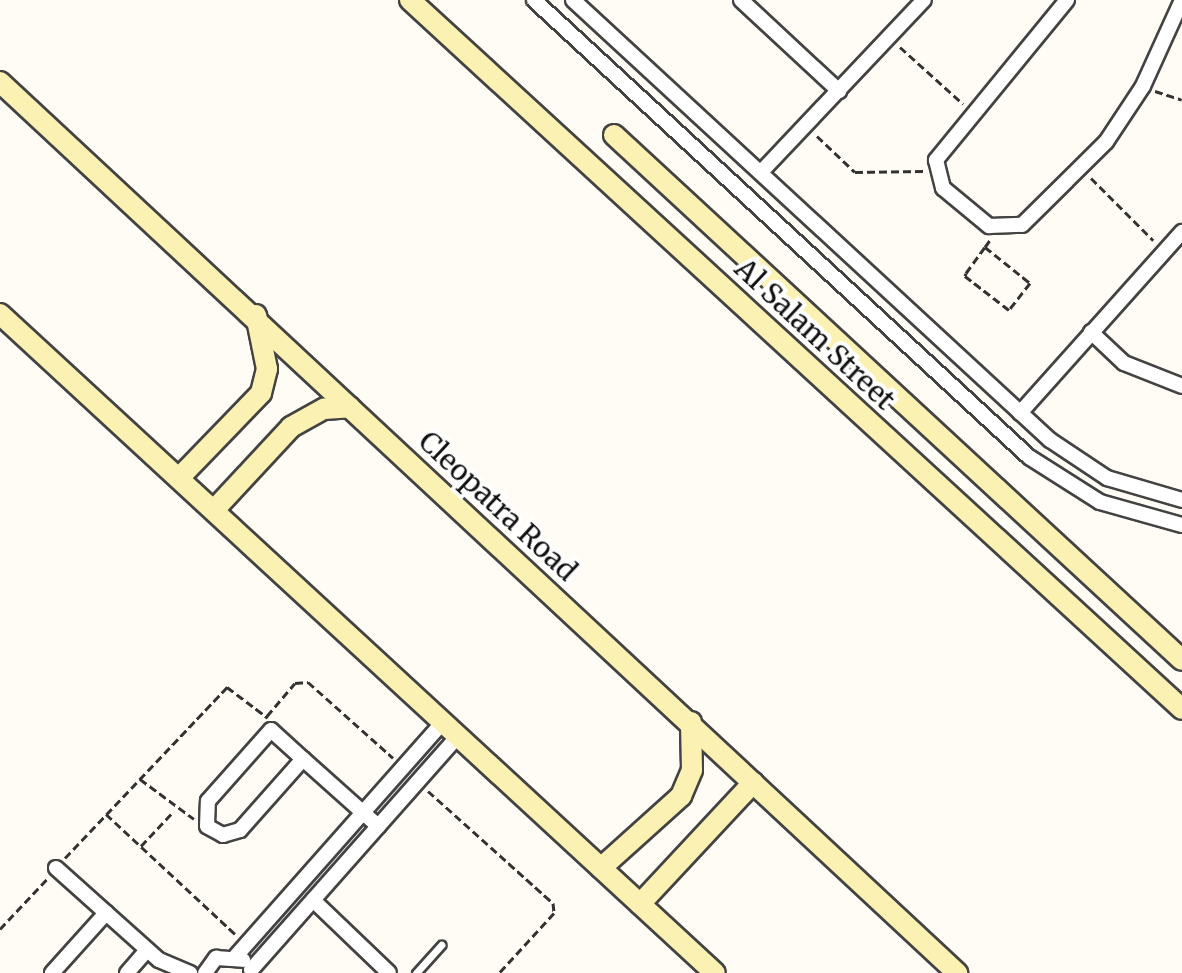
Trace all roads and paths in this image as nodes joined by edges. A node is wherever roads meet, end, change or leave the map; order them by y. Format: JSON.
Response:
{"nodes":[{"id":1,"x":410,"y":0,"type":"edge"},
{"id":2,"x":534,"y":0,"type":"edge"},
{"id":3,"x":573,"y":0,"type":"edge"},
{"id":4,"x":741,"y":0,"type":"edge"},
{"id":5,"x":924,"y":0,"type":"edge"},
{"id":6,"x":1067,"y":0,"type":"edge"},
{"id":7,"x":1182,"y":0,"type":"edge"},
{"id":8,"x":758,"y":6,"type":"edge"},
{"id":9,"x":588,"y":13,"type":"junction"},
{"id":10,"x":570,"y":34,"type":"junction"},
{"id":11,"x":889,"y":37,"type":"junction"},
{"id":12,"x":0,"y":82,"type":"edge"},
{"id":13,"x":1143,"y":86,"type":"junction"},
{"id":14,"x":839,"y":91,"type":"junction"},
{"id":15,"x":1182,"y":100,"type":"edge"},
{"id":16,"x":975,"y":114,"type":"junction"},
{"id":17,"x":806,"y":125,"type":"junction"},
{"id":18,"x":614,"y":135,"type":"dead end"},
{"id":19,"x":1082,"y":169,"type":"junction"},
{"id":20,"x":763,"y":170,"type":"junction"},
{"id":21,"x":934,"y":170,"type":"junction"},
{"id":22,"x":1000,"y":228,"type":"junction"},
{"id":23,"x":1182,"y":232,"type":"edge"},
{"id":24,"x":985,"y":247,"type":"junction"},
{"id":25,"x":1165,"y":251,"type":"junction"},
{"id":26,"x":0,"y":314,"type":"edge"},
{"id":27,"x":256,"y":315,"type":"junction"},
{"id":28,"x":919,"y":319,"type":"junction"},
{"id":29,"x":1091,"y":332,"type":"junction"},
{"id":30,"x":900,"y":339,"type":"junction"},
{"id":31,"x":1182,"y":386,"type":"edge"},
{"id":32,"x":350,"y":407,"type":"junction"},
{"id":33,"x":1020,"y":413,"type":"junction"},
{"id":34,"x":179,"y":478,"type":"junction"},
{"id":35,"x":1182,"y":500,"type":"edge"},
{"id":36,"x":214,"y":510,"type":"junction"},
{"id":37,"x":1182,"y":525,"type":"edge"},
{"id":38,"x":1182,"y":660,"type":"edge"},
{"id":39,"x":1182,"y":709,"type":"edge"},
{"id":40,"x":691,"y":722,"type":"junction"},
{"id":41,"x":269,"y":723,"type":"junction"},
{"id":42,"x":450,"y":729,"type":"junction"},
{"id":43,"x":303,"y":759,"type":"junction"},
{"id":44,"x":402,"y":767,"type":"junction"},
{"id":45,"x":140,"y":779,"type":"junction"},
{"id":46,"x":418,"y":781,"type":"junction"},
{"id":47,"x":753,"y":783,"type":"junction"},
{"id":48,"x":174,"y":810,"type":"junction"},
{"id":49,"x":363,"y":812,"type":"junction"},
{"id":50,"x":106,"y":814,"type":"junction"},
{"id":51,"x":204,"y":818,"type":"junction"},
{"id":52,"x":378,"y":826,"type":"junction"},
{"id":53,"x":141,"y":846,"type":"junction"},
{"id":54,"x":56,"y":868,"type":"junction"},
{"id":55,"x":601,"y":868,"type":"junction"},
{"id":56,"x":313,"y":900,"type":"junction"},
{"id":57,"x":640,"y":904,"type":"junction"},
{"id":58,"x":106,"y":913,"type":"junction"},
{"id":59,"x":0,"y":929,"type":"edge"},
{"id":60,"x":441,"y":945,"type":"dead end"},
{"id":61,"x":147,"y":950,"type":"junction"},
{"id":62,"x":241,"y":950,"type":"junction"},
{"id":63,"x":702,"y":966,"type":"edge"},
{"id":64,"x":252,"y":972,"type":"edge"},
{"id":65,"x":52,"y":973,"type":"edge"},
{"id":66,"x":127,"y":973,"type":"edge"},
{"id":67,"x":190,"y":973,"type":"edge"},
{"id":68,"x":205,"y":973,"type":"edge"},
{"id":69,"x":389,"y":973,"type":"edge"},
{"id":70,"x":416,"y":973,"type":"edge"},
{"id":71,"x":499,"y":973,"type":"edge"},
{"id":72,"x":715,"y":973,"type":"edge"},
{"id":73,"x":957,"y":973,"type":"edge"}],
"edges":[{"from":1,"to":39,"type":"main road","name":"Al Salam Street"},
{"from":2,"to":10,"type":"street"},
{"from":3,"to":9,"type":"street"},
{"from":4,"to":8,"type":"street"},
{"from":5,"to":11,"type":"street"},
{"from":6,"to":16,"type":"street"},
{"from":7,"to":13,"type":"street"},
{"from":8,"to":14,"type":"street"},
{"from":9,"to":10,"type":"street"},
{"from":9,"to":20,"type":"street"},
{"from":10,"to":30,"type":"street"},
{"from":11,"to":14,"type":"street"},
{"from":11,"to":16,"type":"path"},
{"from":12,"to":27,"type":"main road","name":"Cleopatra Road"},
{"from":13,"to":15,"type":"path"},
{"from":13,"to":19,"type":"street"},
{"from":14,"to":17,"type":"street"},
{"from":16,"to":21,"type":"street"},
{"from":17,"to":20,"type":"street"},
{"from":17,"to":21,"type":"path"},
{"from":18,"to":38,"type":"main road","name":"Al Salam Street"},
{"from":19,"to":22,"type":"street"},
{"from":19,"to":25,"type":"path"},
{"from":20,"to":28,"type":"street"},
{"from":21,"to":22,"type":"street"},
{"from":22,"to":24,"type":"path"},
{"from":23,"to":25,"type":"street"},
{"from":24,"to":24,"type":"path"},
{"from":25,"to":29,"type":"street"},
{"from":26,"to":34,"type":"main road"},
{"from":27,"to":32,"type":"main road","name":"Cleopatra Road"},
{"from":27,"to":34,"type":"main road"},
{"from":28,"to":30,"type":"street"},
{"from":28,"to":33,"type":"street"},
{"from":29,"to":31,"type":"street"},
{"from":29,"to":33,"type":"street"},
{"from":30,"to":37,"type":"street"},
{"from":32,"to":36,"type":"main road"},
{"from":32,"to":40,"type":"main road","name":"Cleopatra Road"},
{"from":33,"to":35,"type":"street"},
{"from":34,"to":36,"type":"main road"},
{"from":36,"to":42,"type":"main road"},
{"from":40,"to":47,"type":"main road","name":"Cleopatra Road"},
{"from":40,"to":55,"type":"main road"},
{"from":41,"to":43,"type":"street"},
{"from":41,"to":44,"type":"path"},
{"from":41,"to":45,"type":"path"},
{"from":41,"to":51,"type":"street"},
{"from":42,"to":44,"type":"street"},
{"from":42,"to":46,"type":"street"},
{"from":42,"to":55,"type":"main road"},
{"from":43,"to":49,"type":"street"},
{"from":43,"to":51,"type":"street"},
{"from":44,"to":49,"type":"street"},
{"from":45,"to":48,"type":"path"},
{"from":45,"to":50,"type":"path"},
{"from":46,"to":52,"type":"street"},
{"from":46,"to":71,"type":"path"},
{"from":47,"to":57,"type":"main road"},
{"from":47,"to":73,"type":"main road","name":"Cleopatra Road"},
{"from":48,"to":51,"type":"path"},
{"from":48,"to":53,"type":"path"},
{"from":49,"to":52,"type":"street"},
{"from":49,"to":62,"type":"street"},
{"from":50,"to":53,"type":"path"},
{"from":50,"to":54,"type":"path"},
{"from":52,"to":56,"type":"street"},
{"from":53,"to":62,"type":"path"},
{"from":54,"to":58,"type":"street"},
{"from":54,"to":59,"type":"path"},
{"from":55,"to":57,"type":"main road"},
{"from":56,"to":64,"type":"street"},
{"from":56,"to":69,"type":"street"},
{"from":57,"to":63,"type":"main road"},
{"from":58,"to":61,"type":"street"},
{"from":58,"to":65,"type":"street"},
{"from":60,"to":70,"type":"lane"},
{"from":61,"to":66,"type":"street"},
{"from":61,"to":67,"type":"street"},
{"from":62,"to":64,"type":"street"},
{"from":62,"to":68,"type":"street"},
{"from":63,"to":72,"type":"main road"}]}
